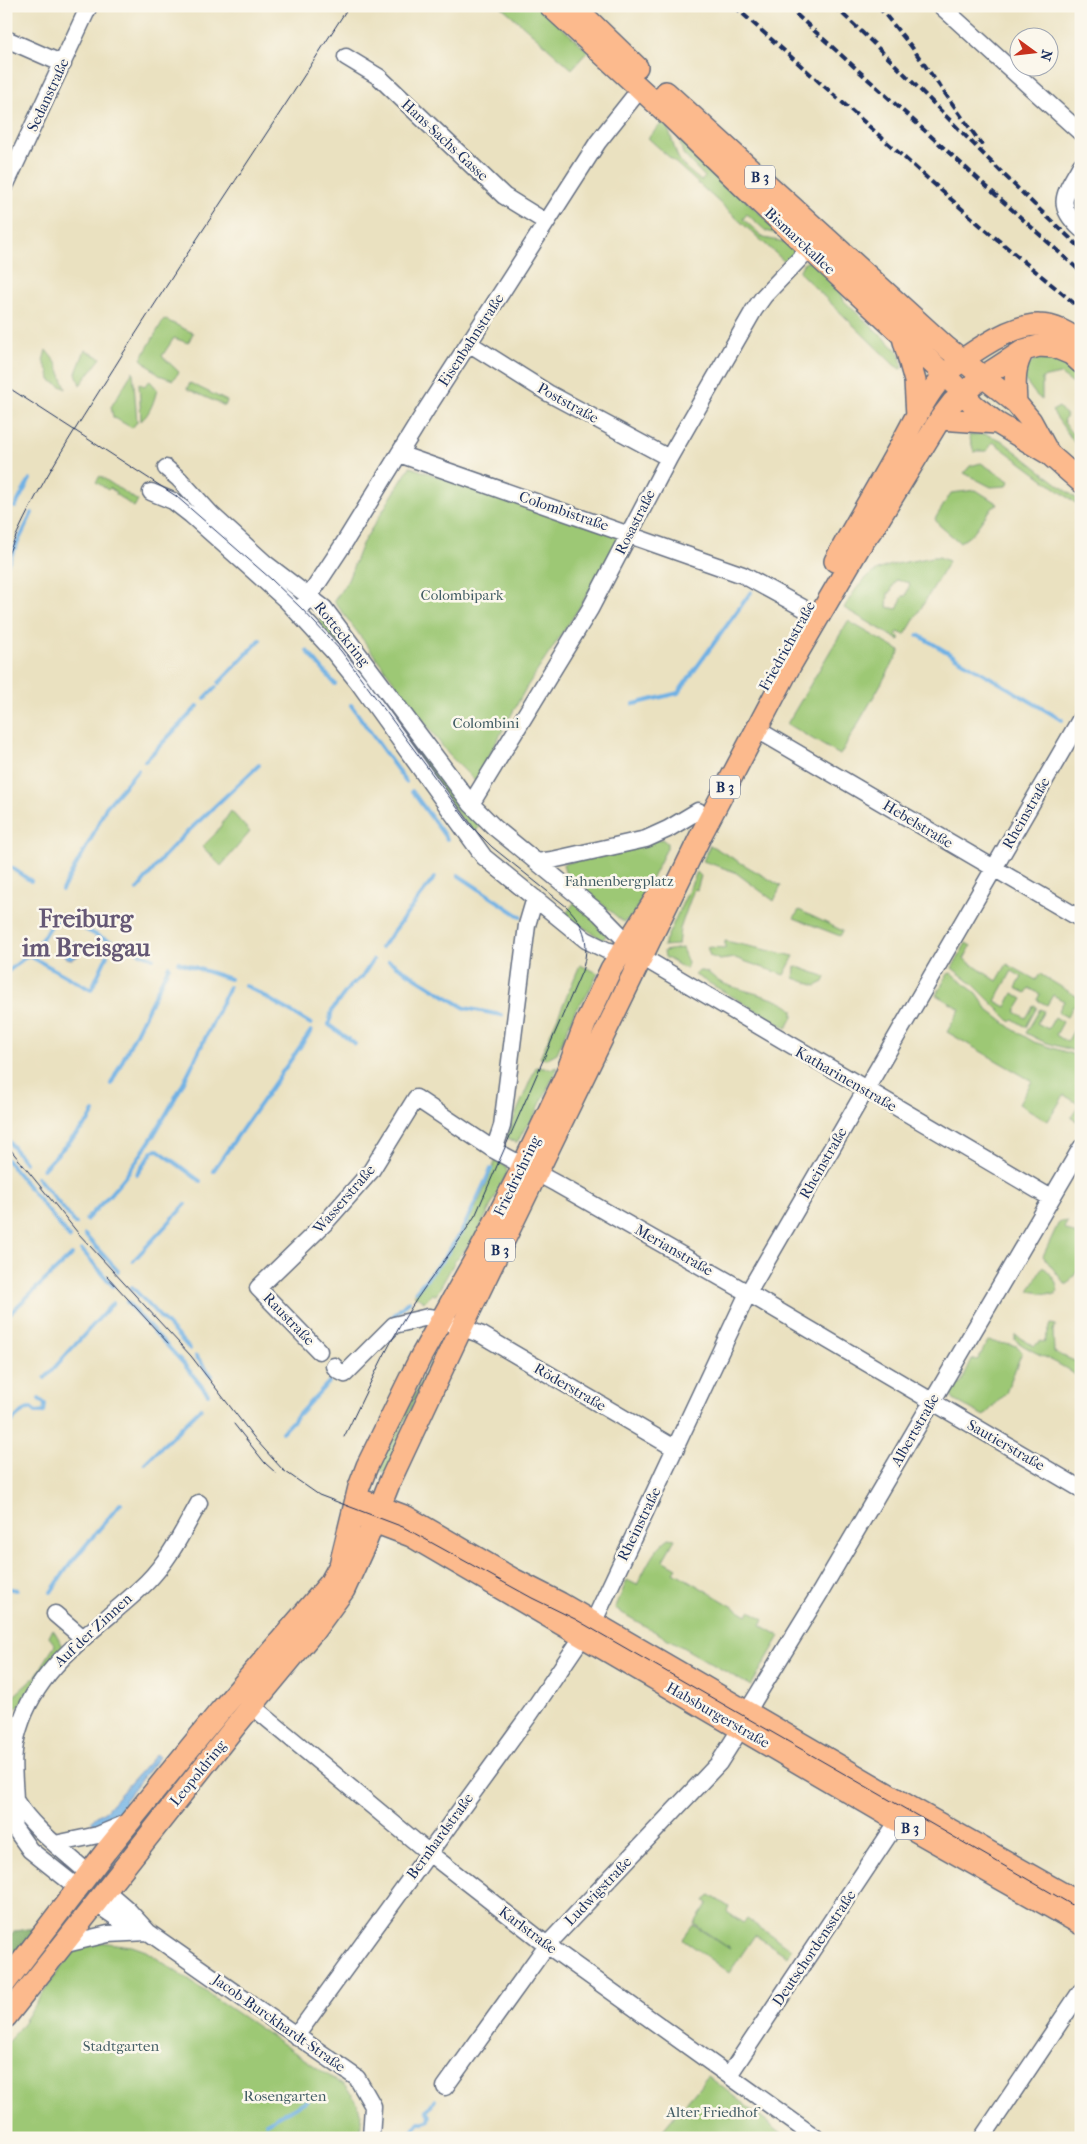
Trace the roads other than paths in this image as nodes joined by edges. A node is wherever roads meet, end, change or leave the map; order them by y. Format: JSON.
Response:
{"nodes":[{"id":1,"x":89,"y":6,"type":"edge"},
{"id":2,"x":550,"y":6,"type":"edge"},
{"id":3,"x":574,"y":6,"type":"edge"},
{"id":4,"x":941,"y":6,"type":"edge"},
{"id":5,"x":6,"y":39,"type":"edge"},
{"id":6,"x":346,"y":57,"type":"dead end"},
{"id":7,"x":63,"y":64,"type":"junction"},
{"id":8,"x":640,"y":89,"type":"junction"},
{"id":9,"x":1081,"y":132,"type":"edge"},
{"id":10,"x":1081,"y":165,"type":"edge"},
{"id":11,"x":6,"y":184,"type":"edge"},
{"id":12,"x":546,"y":222,"type":"junction"},
{"id":13,"x":1081,"y":229,"type":"edge"},
{"id":14,"x":810,"y":248,"type":"junction"},
{"id":15,"x":902,"y":334,"type":"junction"},
{"id":16,"x":1081,"y":342,"type":"edge"},
{"id":17,"x":470,"y":344,"type":"junction"},
{"id":18,"x":1024,"y":350,"type":"junction"},
{"id":19,"x":964,"y":361,"type":"junction"},
{"id":20,"x":1081,"y":363,"type":"edge"},
{"id":21,"x":945,"y":375,"type":"junction"},
{"id":22,"x":984,"y":376,"type":"junction"},
{"id":23,"x":963,"y":393,"type":"junction"},
{"id":24,"x":1016,"y":403,"type":"junction"},
{"id":25,"x":917,"y":416,"type":"junction"},
{"id":26,"x":940,"y":419,"type":"junction"},
{"id":27,"x":997,"y":423,"type":"junction"},
{"id":28,"x":399,"y":454,"type":"junction"},
{"id":29,"x":1049,"y":454,"type":"junction"},
{"id":30,"x":669,"y":458,"type":"junction"},
{"id":31,"x":166,"y":468,"type":"dead end"},
{"id":32,"x":1081,"y":482,"type":"edge"},
{"id":33,"x":151,"y":492,"type":"dead end"},
{"id":34,"x":629,"y":533,"type":"junction"},
{"id":35,"x":310,"y":596,"type":"junction"},
{"id":36,"x":807,"y":610,"type":"junction"},
{"id":37,"x":297,"y":611,"type":"junction"},
{"id":38,"x":1080,"y":721,"type":"edge"},
{"id":39,"x":756,"y":729,"type":"junction"},
{"id":40,"x":471,"y":804,"type":"junction"},
{"id":41,"x":698,"y":811,"type":"junction"},
{"id":42,"x":537,"y":862,"type":"junction"},
{"id":43,"x":994,"y":869,"type":"junction"},
{"id":44,"x":532,"y":905,"type":"junction"},
{"id":45,"x":1081,"y":919,"type":"edge"},
{"id":46,"x":630,"y":952,"type":"junction"},
{"id":47,"x":865,"y":1090,"type":"junction"},
{"id":48,"x":416,"y":1098,"type":"joint"},
{"id":49,"x":1081,"y":1148,"type":"edge"},
{"id":50,"x":494,"y":1150,"type":"junction"},
{"id":51,"x":530,"y":1169,"type":"junction"},
{"id":52,"x":1052,"y":1198,"type":"junction"},
{"id":53,"x":258,"y":1288,"type":"joint"},
{"id":54,"x":748,"y":1293,"type":"junction"},
{"id":55,"x":441,"y":1320,"type":"junction"},
{"id":56,"x":462,"y":1327,"type":"junction"},
{"id":57,"x":319,"y":1351,"type":"dead end"},
{"id":58,"x":334,"y":1366,"type":"dead end"},
{"id":59,"x":931,"y":1402,"type":"junction"},
{"id":60,"x":676,"y":1449,"type":"junction"},
{"id":61,"x":1081,"y":1489,"type":"edge"},
{"id":62,"x":199,"y":1503,"type":"dead end"},
{"id":63,"x":354,"y":1507,"type":"junction"},
{"id":64,"x":377,"y":1514,"type":"junction"},
{"id":65,"x":55,"y":1614,"type":"dead end"},
{"id":66,"x":588,"y":1630,"type":"junction"},
{"id":67,"x":83,"y":1638,"type":"junction"},
{"id":68,"x":248,"y":1677,"type":"junction"},
{"id":69,"x":252,"y":1706,"type":"junction"},
{"id":70,"x":744,"y":1720,"type":"junction"},
{"id":71,"x":12,"y":1726,"type":"edge"},
{"id":72,"x":16,"y":1800,"type":"junction"},
{"id":73,"x":131,"y":1821,"type":"junction"},
{"id":74,"x":898,"y":1821,"type":"junction"},
{"id":75,"x":10,"y":1825,"type":"edge"},
{"id":76,"x":54,"y":1844,"type":"junction"},
{"id":77,"x":429,"y":1853,"type":"junction"},
{"id":78,"x":83,"y":1881,"type":"junction"},
{"id":79,"x":100,"y":1896,"type":"junction"},
{"id":80,"x":1081,"y":1904,"type":"edge"},
{"id":81,"x":1081,"y":1924,"type":"edge"},
{"id":82,"x":142,"y":1931,"type":"junction"},
{"id":83,"x":62,"y":1945,"type":"junction"},
{"id":84,"x":547,"y":1945,"type":"junction"},
{"id":85,"x":6,"y":1982,"type":"edge"},
{"id":86,"x":1081,"y":1991,"type":"edge"},
{"id":87,"x":6,"y":2017,"type":"edge"},
{"id":88,"x":296,"y":2036,"type":"junction"},
{"id":89,"x":729,"y":2075,"type":"junction"},
{"id":90,"x":445,"y":2087,"type":"dead end"},
{"id":91,"x":371,"y":2138,"type":"edge"},
{"id":92,"x":816,"y":2138,"type":"edge"},
{"id":93,"x":982,"y":2138,"type":"edge"}],
"edges":[{"from":1,"to":7,"type":"street","name":"Sedanstraße"},
{"from":2,"to":8,"type":"main road","name":"Bismarckallee","number":"B 3"},
{"from":3,"to":19,"type":"main road","name":"Bismarckallee","number":"B 3"},
{"from":4,"to":9,"type":"street"},
{"from":5,"to":7,"type":"street"},
{"from":6,"to":12,"type":"street","name":"Hans-Sachs-Gasse"},
{"from":7,"to":11,"type":"street","name":"Sedanstraße"},
{"from":8,"to":12,"type":"street","name":"Eisenbahnstraße"},
{"from":8,"to":14,"type":"main road","name":"Bismarckallee","number":"B 3"},
{"from":10,"to":13,"type":"street"},
{"from":12,"to":17,"type":"street","name":"Eisenbahnstraße"},
{"from":14,"to":15,"type":"main road","name":"Bismarckallee","number":"B 3"},
{"from":14,"to":30,"type":"street","name":"Rosastraße"},
{"from":15,"to":21,"type":"main road","name":"Bismarckallee"},
{"from":15,"to":25,"type":"main road"},
{"from":16,"to":19,"type":"main road","name":"Friedrichstraße"},
{"from":17,"to":28,"type":"street","name":"Eisenbahnstraße"},
{"from":17,"to":30,"type":"street","name":"Poststraße"},
{"from":18,"to":20,"type":"main road"},
{"from":18,"to":22,"type":"main road"},
{"from":18,"to":24,"type":"main road"},
{"from":19,"to":21,"type":"main road","name":"Friedrichstraße"},
{"from":19,"to":22,"type":"main road","name":"Bismarckallee","number":"B 3"},
{"from":21,"to":23,"type":"main road","name":"Bismarckallee"},
{"from":21,"to":25,"type":"main road","name":"Friedrichstraße"},
{"from":22,"to":23,"type":"main road","number":"B 3"},
{"from":22,"to":24,"type":"main road","name":"Bismarckallee"},
{"from":23,"to":26,"type":"main road","name":"Friedrichstraße","number":"B 3"},
{"from":23,"to":27,"type":"main road","name":"Bismarckallee"},
{"from":24,"to":29,"type":"main road","name":"Bismarckallee"},
{"from":25,"to":36,"type":"main road","name":"Friedrichstraße","number":"B 3"},
{"from":26,"to":27,"type":"main road"},
{"from":26,"to":39,"type":"main road","name":"Friedrichstraße","number":"B 3"},
{"from":27,"to":29,"type":"main road","name":"Bismarckallee"},
{"from":28,"to":34,"type":"street","name":"Colombistraße"},
{"from":28,"to":35,"type":"street","name":"Eisenbahnstraße"},
{"from":29,"to":32,"type":"main road"},
{"from":30,"to":34,"type":"street","name":"Rosastraße"},
{"from":31,"to":35,"type":"street","name":"Rotteckring"},
{"from":33,"to":37,"type":"street","name":"Rotteckring"},
{"from":34,"to":36,"type":"street","name":"Colombistraße"},
{"from":34,"to":40,"type":"street","name":"Rosastraße"},
{"from":35,"to":37,"type":"street","name":"Eisenbahnstraße"},
{"from":35,"to":40,"type":"street","name":"Rotteckring"},
{"from":36,"to":41,"type":"main road","name":"Friedrichstraße","number":"B 3"},
{"from":37,"to":44,"type":"street","name":"Rotteckring"},
{"from":38,"to":43,"type":"street","name":"Rheinstraße"},
{"from":39,"to":43,"type":"street","name":"Hebelstraße"},
{"from":39,"to":46,"type":"main road","name":"Friedrichstraße","number":"B 3"},
{"from":40,"to":42,"type":"street"},
{"from":41,"to":42,"type":"street"},
{"from":41,"to":46,"type":"main road","name":"Friedrichstraße","number":"B 3"},
{"from":42,"to":46,"type":"street"},
{"from":43,"to":45,"type":"street","name":"Hebelstraße"},
{"from":43,"to":47,"type":"street","name":"Rheinstraße"},
{"from":44,"to":46,"type":"street"},
{"from":44,"to":50,"type":"street"},
{"from":46,"to":47,"type":"street","name":"Katharinenstraße"},
{"from":46,"to":51,"type":"main road","name":"Friedrichring","number":"B 3"},
{"from":47,"to":52,"type":"street","name":"Katharinenstraße"},
{"from":47,"to":54,"type":"street","name":"Rheinstraße"},
{"from":48,"to":50,"type":"street","name":"Merianstraße"},
{"from":48,"to":53,"type":"street","name":"Wasserstraße"},
{"from":49,"to":52,"type":"street","name":"Albertstraße"},
{"from":50,"to":51,"type":"street","name":"Merianstraße"},
{"from":51,"to":54,"type":"street","name":"Merianstraße"},
{"from":51,"to":55,"type":"main road","name":"Friedrichring","number":"B 3"},
{"from":51,"to":56,"type":"main road","name":"Friedrichring","number":"B 3"},
{"from":52,"to":59,"type":"street","name":"Albertstraße"},
{"from":53,"to":57,"type":"street","name":"Raustraße"},
{"from":54,"to":59,"type":"street","name":"Merianstraße"},
{"from":54,"to":60,"type":"street","name":"Rheinstraße"},
{"from":55,"to":56,"type":"street"},
{"from":55,"to":58,"type":"street"},
{"from":55,"to":63,"type":"main road","name":"Friedrichring","number":"B 3"},
{"from":56,"to":60,"type":"street","name":"Röderstraße"},
{"from":56,"to":64,"type":"main road","name":"Friedrichring","number":"B 3"},
{"from":59,"to":61,"type":"street","name":"Sautierstraße"},
{"from":59,"to":70,"type":"street","name":"Albertstraße"},
{"from":60,"to":66,"type":"street","name":"Rheinstraße"},
{"from":62,"to":67,"type":"street","name":"Auf der Zinnen"},
{"from":63,"to":64,"type":"main road","name":"Habsburgerstraße","number":"B 3"},
{"from":63,"to":68,"type":"main road","name":"Leopoldring"},
{"from":64,"to":66,"type":"main road","name":"Habsburgerstraße","number":"B 3"},
{"from":64,"to":69,"type":"main road","name":"Leopoldring"},
{"from":65,"to":67,"type":"street"},
{"from":66,"to":70,"type":"main road","name":"Habsburgerstraße","number":"B 3"},
{"from":66,"to":77,"type":"street","name":"Bernhardstraße"},
{"from":67,"to":71,"type":"street","name":"Auf der Zinnen"},
{"from":68,"to":69,"type":"main road"},
{"from":68,"to":73,"type":"main road","name":"Leopoldring"},
{"from":69,"to":77,"type":"street","name":"Karlstraße"},
{"from":69,"to":79,"type":"main road","name":"Leopoldring"},
{"from":70,"to":74,"type":"main road","name":"Habsburgerstraße","number":"B 3"},
{"from":70,"to":80,"type":"main road","name":"Habsburgerstraße","number":"B 3"},
{"from":70,"to":84,"type":"street","name":"Ludwigstraße"},
{"from":71,"to":72,"type":"street","name":"Auf der Zinnen"},
{"from":72,"to":75,"type":"street","name":"Auf der Zinnen"},
{"from":72,"to":76,"type":"street","name":"Auf der Zinnen"},
{"from":73,"to":76,"type":"street"},
{"from":73,"to":78,"type":"main road","name":"Leopoldring"},
{"from":74,"to":81,"type":"main road","name":"Habsburgerstraße","number":"B 3"},
{"from":74,"to":89,"type":"street","name":"Deutschordensstraße"},
{"from":75,"to":78,"type":"street","name":"Auf der Zinnen"},
{"from":76,"to":78,"type":"street","name":"Auf der Zinnen"},
{"from":77,"to":84,"type":"street","name":"Karlstraße"},
{"from":77,"to":88,"type":"street","name":"Bernhardstraße"},
{"from":78,"to":79,"type":"main road"},
{"from":78,"to":85,"type":"main road","name":"Leopoldring"},
{"from":79,"to":82,"type":"street","name":"Jacob-Burckhardt-Straße"},
{"from":79,"to":83,"type":"main road","name":"Leopoldring"},
{"from":82,"to":83,"type":"street"},
{"from":82,"to":88,"type":"street","name":"Jacob-Burckhardt-Straße"},
{"from":83,"to":87,"type":"main road","name":"Leopoldring"},
{"from":84,"to":89,"type":"street","name":"Karlstraße"},
{"from":84,"to":90,"type":"street","name":"Ludwigstraße"},
{"from":86,"to":93,"type":"street"},
{"from":88,"to":91,"type":"street","name":"Jacob-Burckhardt-Straße"},
{"from":89,"to":92,"type":"street","name":"Karlstraße"}]}
